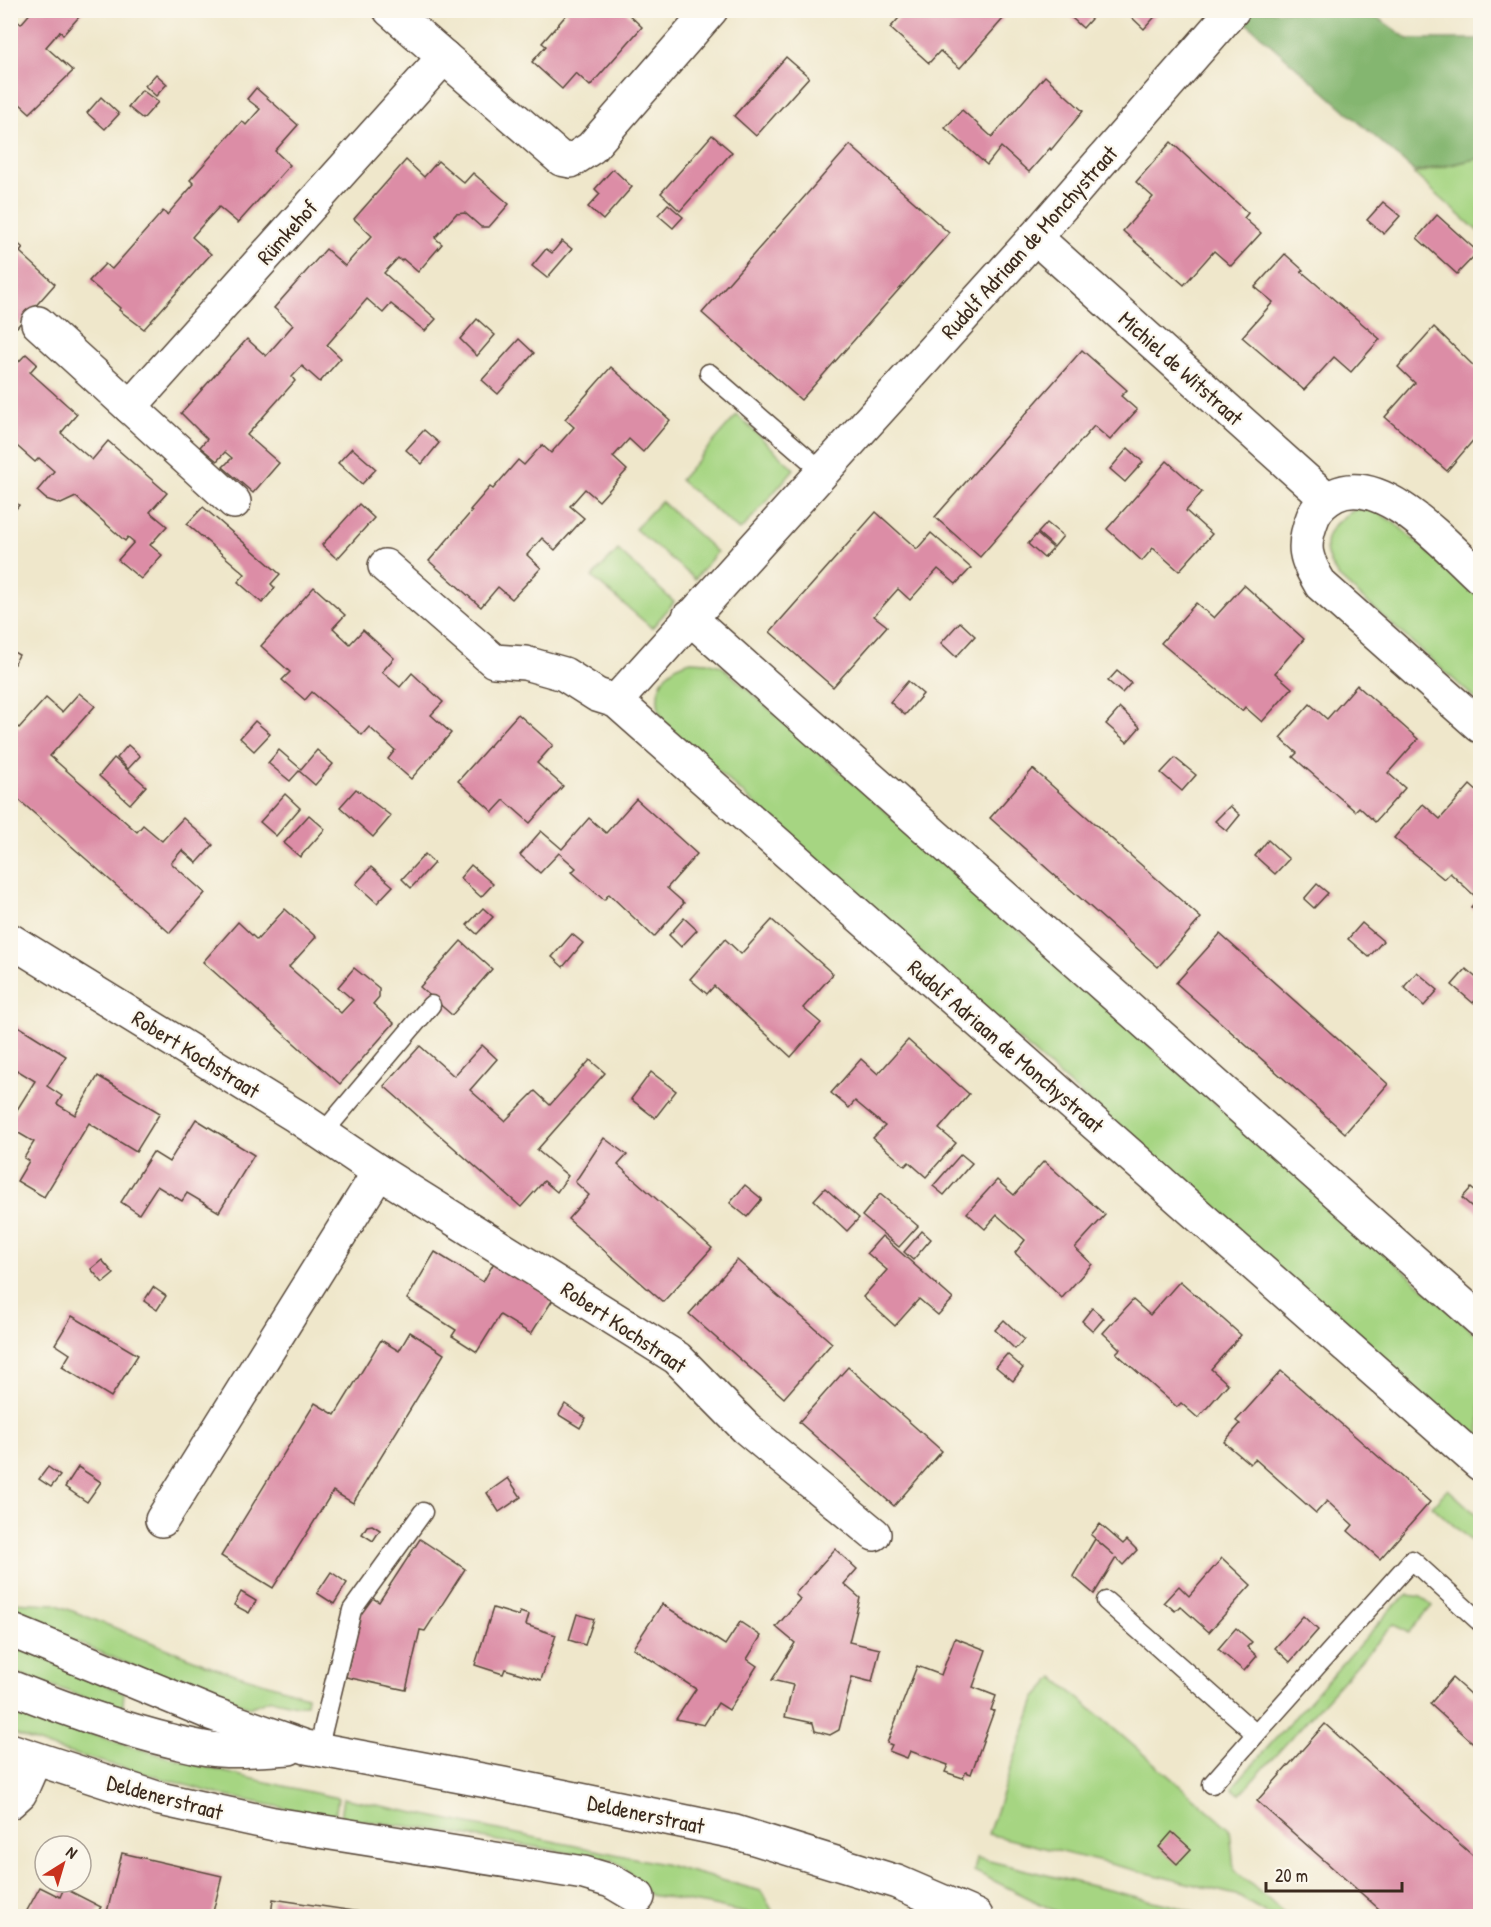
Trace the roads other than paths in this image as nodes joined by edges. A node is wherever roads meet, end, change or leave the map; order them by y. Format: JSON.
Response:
{"nodes":[{"id":1,"x":390,"y":10,"type":"edge"},
{"id":2,"x":711,"y":10,"type":"edge"},
{"id":3,"x":1233,"y":10,"type":"edge"},
{"id":4,"x":444,"y":57,"type":"junction"},
{"id":5,"x":1035,"y":237,"type":"junction"},
{"id":6,"x":38,"y":322,"type":"dead end"},
{"id":7,"x":709,"y":373,"type":"dead end"},
{"id":8,"x":130,"y":407,"type":"junction"},
{"id":9,"x":822,"y":471,"type":"junction"},
{"id":10,"x":1327,"y":499,"type":"junction"},
{"id":11,"x":234,"y":502,"type":"dead end"},
{"id":12,"x":385,"y":566,"type":"dead end"},
{"id":13,"x":1480,"y":577,"type":"edge"},
{"id":14,"x":689,"y":617,"type":"junction"},
{"id":15,"x":615,"y":701,"type":"junction"},
{"id":16,"x":1480,"y":726,"type":"edge"},
{"id":17,"x":10,"y":940,"type":"edge"},
{"id":18,"x":431,"y":1005,"type":"dead end"},
{"id":19,"x":323,"y":1133,"type":"junction"},
{"id":20,"x":379,"y":1172,"type":"junction"},
{"id":21,"x":1480,"y":1320,"type":"edge"},
{"id":22,"x":1480,"y":1464,"type":"edge"},
{"id":23,"x":423,"y":1512,"type":"dead end"},
{"id":24,"x":162,"y":1520,"type":"dead end"},
{"id":25,"x":874,"y":1534,"type":"dead end"},
{"id":26,"x":1106,"y":1601,"type":"dead end"},
{"id":27,"x":1480,"y":1622,"type":"edge"},
{"id":28,"x":10,"y":1630,"type":"edge"},
{"id":29,"x":10,"y":1687,"type":"edge"},
{"id":30,"x":1256,"y":1734,"type":"junction"},
{"id":31,"x":312,"y":1749,"type":"junction"},
{"id":32,"x":23,"y":1754,"type":"edge"},
{"id":33,"x":1212,"y":1784,"type":"dead end"},
{"id":34,"x":10,"y":1802,"type":"edge"},
{"id":35,"x":638,"y":1897,"type":"dead end"},
{"id":36,"x":976,"y":1917,"type":"edge"}],
"edges":[{"from":1,"to":4,"type":"street"},
{"from":2,"to":4,"type":"street"},
{"from":3,"to":5,"type":"street","name":"Rudolf Adriaan de Monchystraat"},
{"from":4,"to":8,"type":"street","name":"Rümkehof"},
{"from":5,"to":9,"type":"street","name":"Rudolf Adriaan de Monchystraat"},
{"from":5,"to":10,"type":"street","name":"Michiel de Witstraat"},
{"from":6,"to":8,"type":"street"},
{"from":7,"to":9,"type":"lane"},
{"from":8,"to":11,"type":"street"},
{"from":9,"to":14,"type":"street","name":"Rudolf Adriaan de Monchystraat"},
{"from":10,"to":13,"type":"street"},
{"from":10,"to":16,"type":"street"},
{"from":12,"to":15,"type":"street"},
{"from":14,"to":15,"type":"street","name":"Rudolf Adriaan de Monchystraat"},
{"from":14,"to":21,"type":"street"},
{"from":15,"to":22,"type":"street","name":"Rudolf Adriaan de Monchystraat"},
{"from":17,"to":19,"type":"street","name":"Robert Kochstraat"},
{"from":18,"to":19,"type":"lane"},
{"from":19,"to":20,"type":"street","name":"Robert Kochstraat"},
{"from":20,"to":24,"type":"street"},
{"from":20,"to":25,"type":"street","name":"Robert Kochstraat"},
{"from":23,"to":31,"type":"lane"},
{"from":26,"to":30,"type":"lane"},
{"from":27,"to":30,"type":"lane"},
{"from":28,"to":31,"type":"street","name":"Deldenerstraat"},
{"from":29,"to":31,"type":"street","name":"Deldenerstraat"},
{"from":30,"to":33,"type":"lane"},
{"from":31,"to":36,"type":"street","name":"Deldenerstraat"},
{"from":32,"to":34,"type":"street"},
{"from":32,"to":35,"type":"street","name":"Deldenerstraat"}]}
